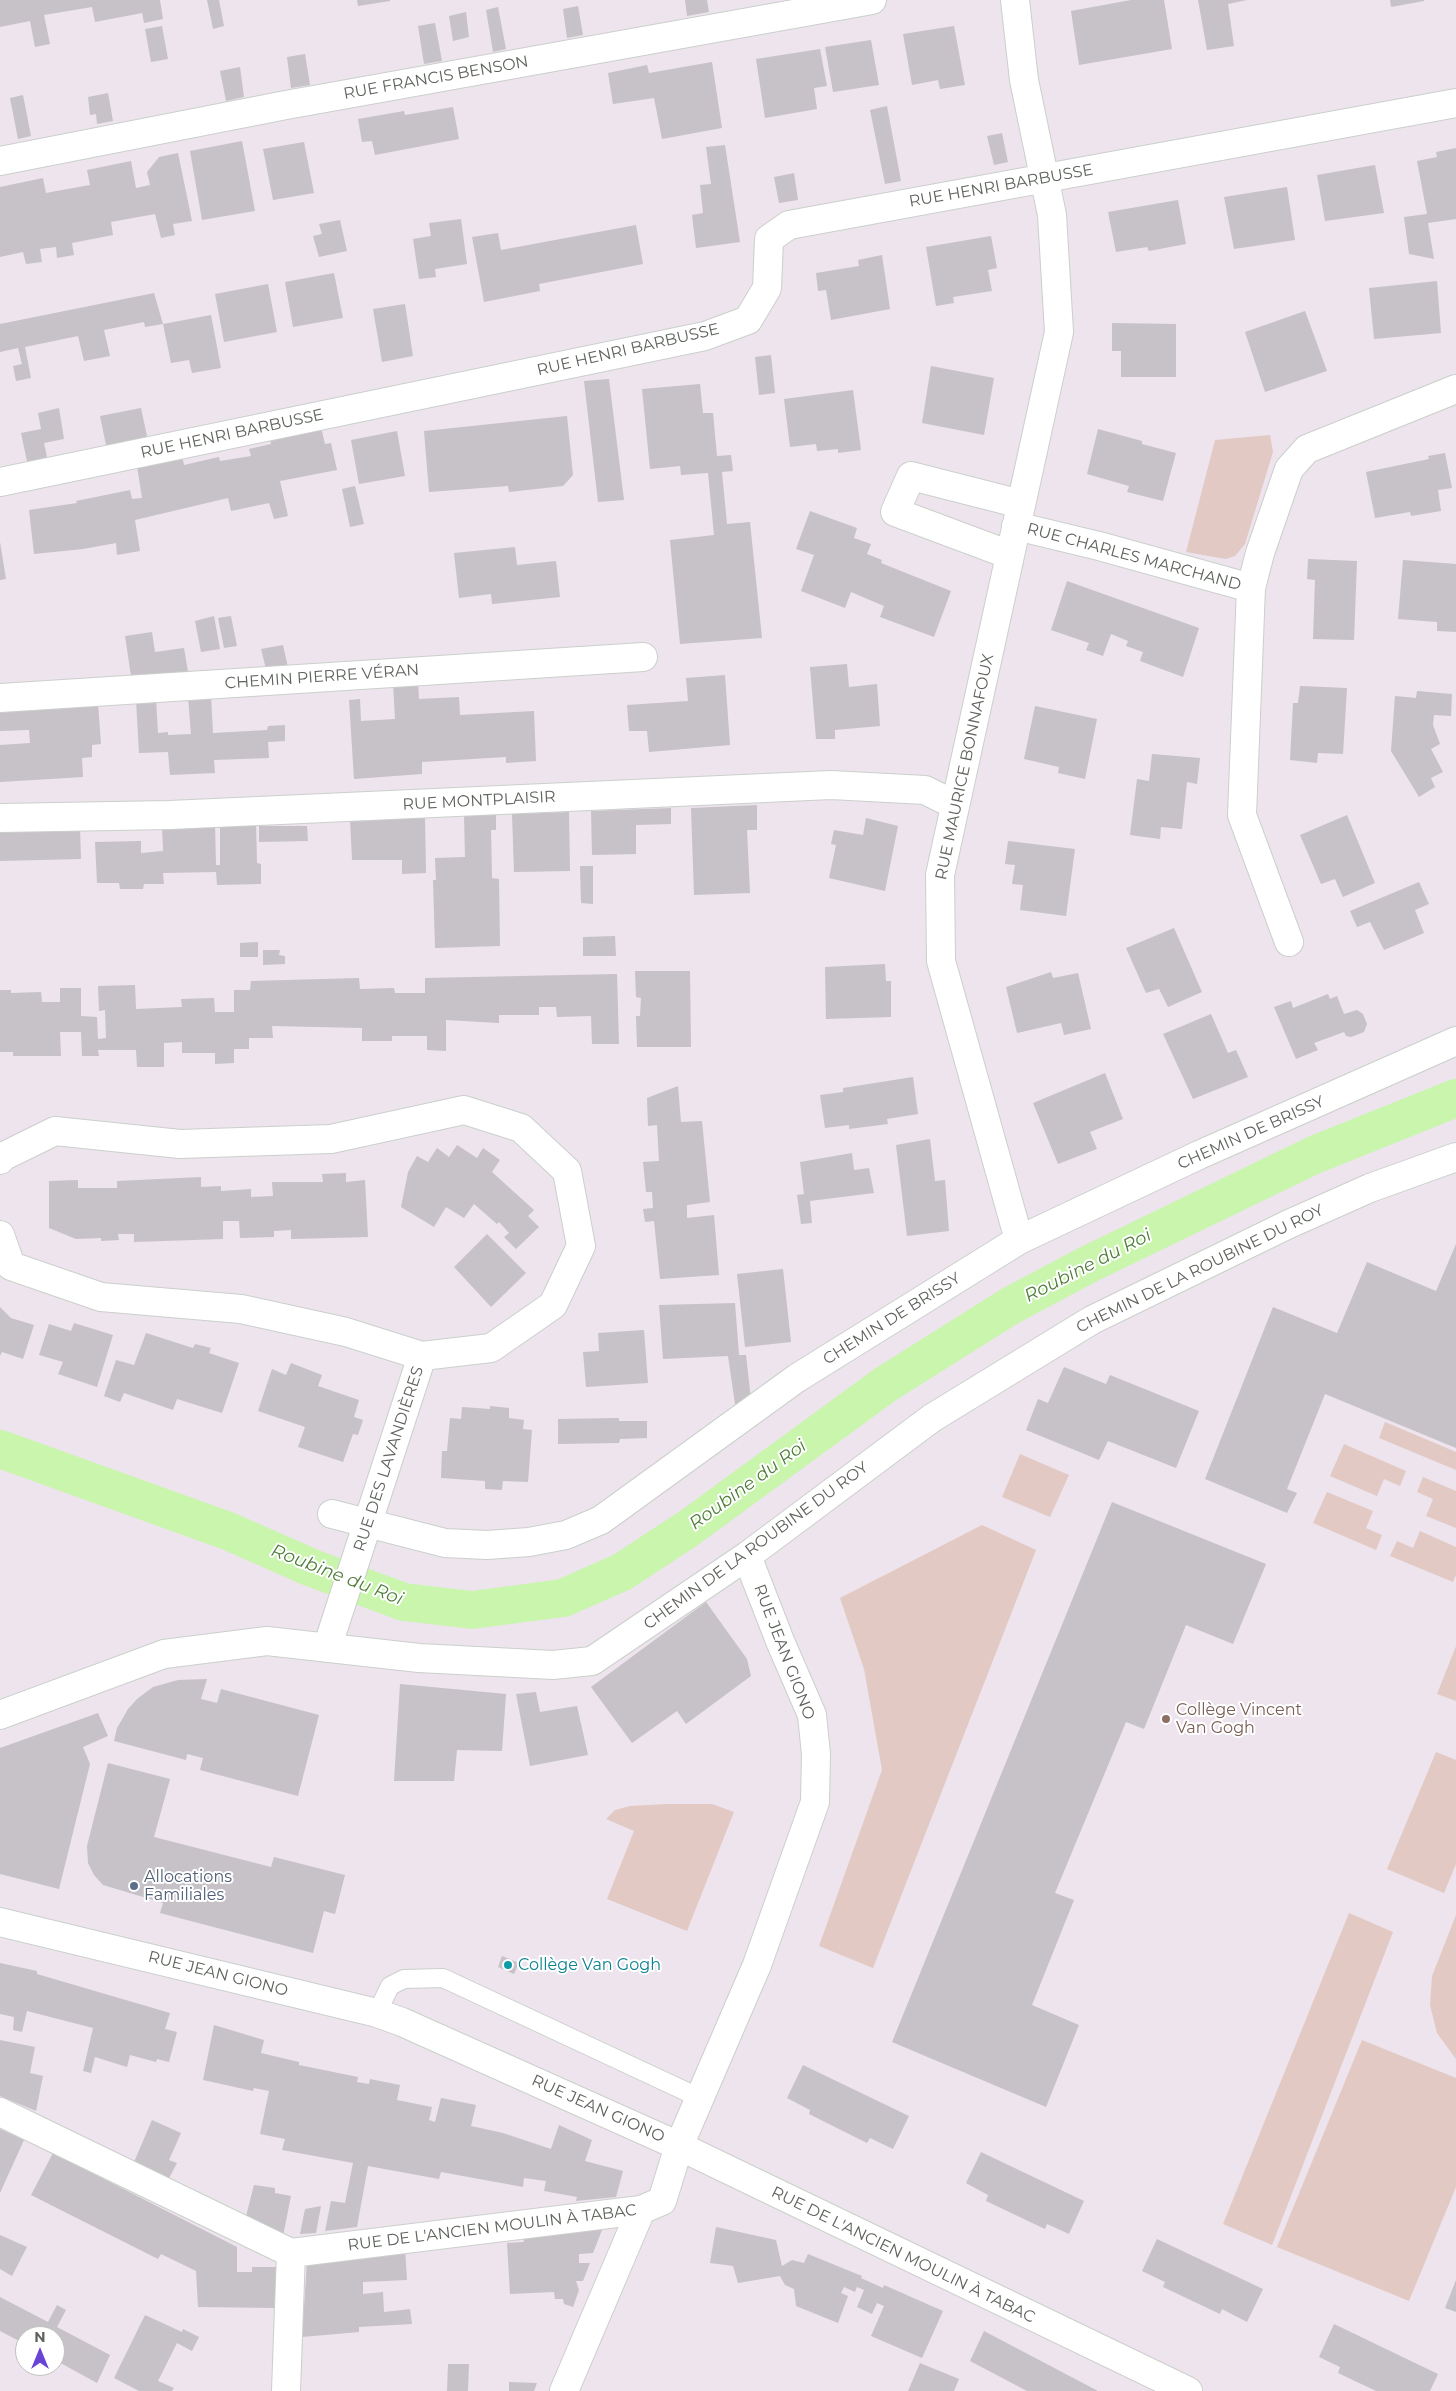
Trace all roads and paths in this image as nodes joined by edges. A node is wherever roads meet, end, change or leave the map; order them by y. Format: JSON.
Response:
{"nodes":[{"id":1,"x":872,"y":0,"type":"edge"},
{"id":2,"x":1015,"y":0,"type":"edge"},
{"id":3,"x":1456,"y":103,"type":"edge"},
{"id":4,"x":0,"y":161,"type":"edge"},
{"id":5,"x":1045,"y":179,"type":"junction"},
{"id":6,"x":1456,"y":389,"type":"edge"},
{"id":7,"x":0,"y":482,"type":"edge"},
{"id":8,"x":1019,"y":515,"type":"junction"},
{"id":9,"x":1010,"y":555,"type":"junction"},
{"id":10,"x":1251,"y":588,"type":"junction"},
{"id":11,"x":644,"y":656,"type":"dead end"},
{"id":12,"x":0,"y":698,"type":"edge"},
{"id":13,"x":955,"y":805,"type":"junction"},
{"id":14,"x":0,"y":818,"type":"edge"},
{"id":15,"x":1289,"y":942,"type":"dead end"},
{"id":16,"x":1456,"y":1041,"type":"edge"},
{"id":17,"x":1456,"y":1157,"type":"edge"},
{"id":18,"x":0,"y":1160,"type":"edge"},
{"id":19,"x":0,"y":1235,"type":"edge"},
{"id":20,"x":1019,"y":1240,"type":"junction"},
{"id":21,"x":422,"y":1356,"type":"junction"},
{"id":22,"x":332,"y":1514,"type":"dead end"},
{"id":23,"x":366,"y":1531,"type":"junction"},
{"id":24,"x":747,"y":1556,"type":"junction"},
{"id":25,"x":327,"y":1648,"type":"junction"},
{"id":26,"x":0,"y":1715,"type":"edge"},
{"id":27,"x":0,"y":1922,"type":"edge"},
{"id":28,"x":377,"y":2013,"type":"junction"},
{"id":29,"x":700,"y":2098,"type":"junction"},
{"id":30,"x":0,"y":2112,"type":"edge"},
{"id":31,"x":679,"y":2146,"type":"junction"},
{"id":32,"x":641,"y":2210,"type":"junction"},
{"id":33,"x":291,"y":2253,"type":"junction"},
{"id":34,"x":286,"y":2391,"type":"edge"},
{"id":35,"x":564,"y":2391,"type":"edge"},
{"id":36,"x":1188,"y":2391,"type":"edge"}],
"edges":[{"from":1,"to":4,"type":"street","name":"RUE FRANCIS BENSON"},
{"from":2,"to":5,"type":"street","name":"RUE MAURICE BONNAFOUX"},
{"from":3,"to":5,"type":"street","name":"RUE HENRI BARBUSSE"},
{"from":5,"to":7,"type":"street","name":"RUE HENRI BARBUSSE"},
{"from":5,"to":8,"type":"street","name":"RUE MAURICE BONNAFOUX"},
{"from":6,"to":10,"type":"street","name":"RUE CHARLES MARCHAND"},
{"from":8,"to":9,"type":"street","name":"RUE MAURICE BONNAFOUX"},
{"from":8,"to":9,"type":"street"},
{"from":8,"to":10,"type":"street","name":"RUE CHARLES MARCHAND"},
{"from":9,"to":13,"type":"street","name":"RUE MAURICE BONNAFOUX"},
{"from":10,"to":15,"type":"street","name":"RUE CHARLES MARCHAND"},
{"from":11,"to":12,"type":"street","name":"CHEMIN PIERRE VÉRAN"},
{"from":13,"to":14,"type":"street","name":"RUE MONTPLAISIR"},
{"from":13,"to":20,"type":"street","name":"RUE MAURICE BONNAFOUX"},
{"from":16,"to":20,"type":"street","name":"CHEMIN DE BRISSY"},
{"from":17,"to":24,"type":"street","name":"CHEMIN DE LA ROUBINE DU ROY"},
{"from":18,"to":21,"type":"street","name":"RUE DES LAVANDIÈRES"},
{"from":19,"to":21,"type":"street","name":"RUE DES LAVANDIÈRES"},
{"from":20,"to":23,"type":"street","name":"CHEMIN DE BRISSY"},
{"from":21,"to":23,"type":"street","name":"RUE DES LAVANDIÈRES"},
{"from":22,"to":23,"type":"street","name":"CHEMIN DE BRISSY"},
{"from":23,"to":25,"type":"street","name":"RUE DES LAVANDIÈRES"},
{"from":24,"to":25,"type":"street","name":"CHEMIN DE LA ROUBINE DU ROY"},
{"from":24,"to":29,"type":"street","name":"RUE JEAN GIONO"},
{"from":25,"to":26,"type":"street","name":"CHEMIN DE LA ROUBINE DU ROY"},
{"from":27,"to":28,"type":"street","name":"RUE JEAN GIONO"},
{"from":28,"to":29,"type":"lane"},
{"from":28,"to":31,"type":"street","name":"RUE JEAN GIONO"},
{"from":29,"to":31,"type":"street","name":"RUE JEAN GIONO"},
{"from":30,"to":33,"type":"street"},
{"from":31,"to":32,"type":"street","name":"RUE DE L'ANCIEN MOULIN À TABAC"},
{"from":31,"to":36,"type":"street","name":"RUE DE L'ANCIEN MOULIN À TABAC"},
{"from":32,"to":33,"type":"street","name":"RUE DE L'ANCIEN MOULIN À TABAC"},
{"from":32,"to":35,"type":"street"},
{"from":33,"to":34,"type":"street"}]}
